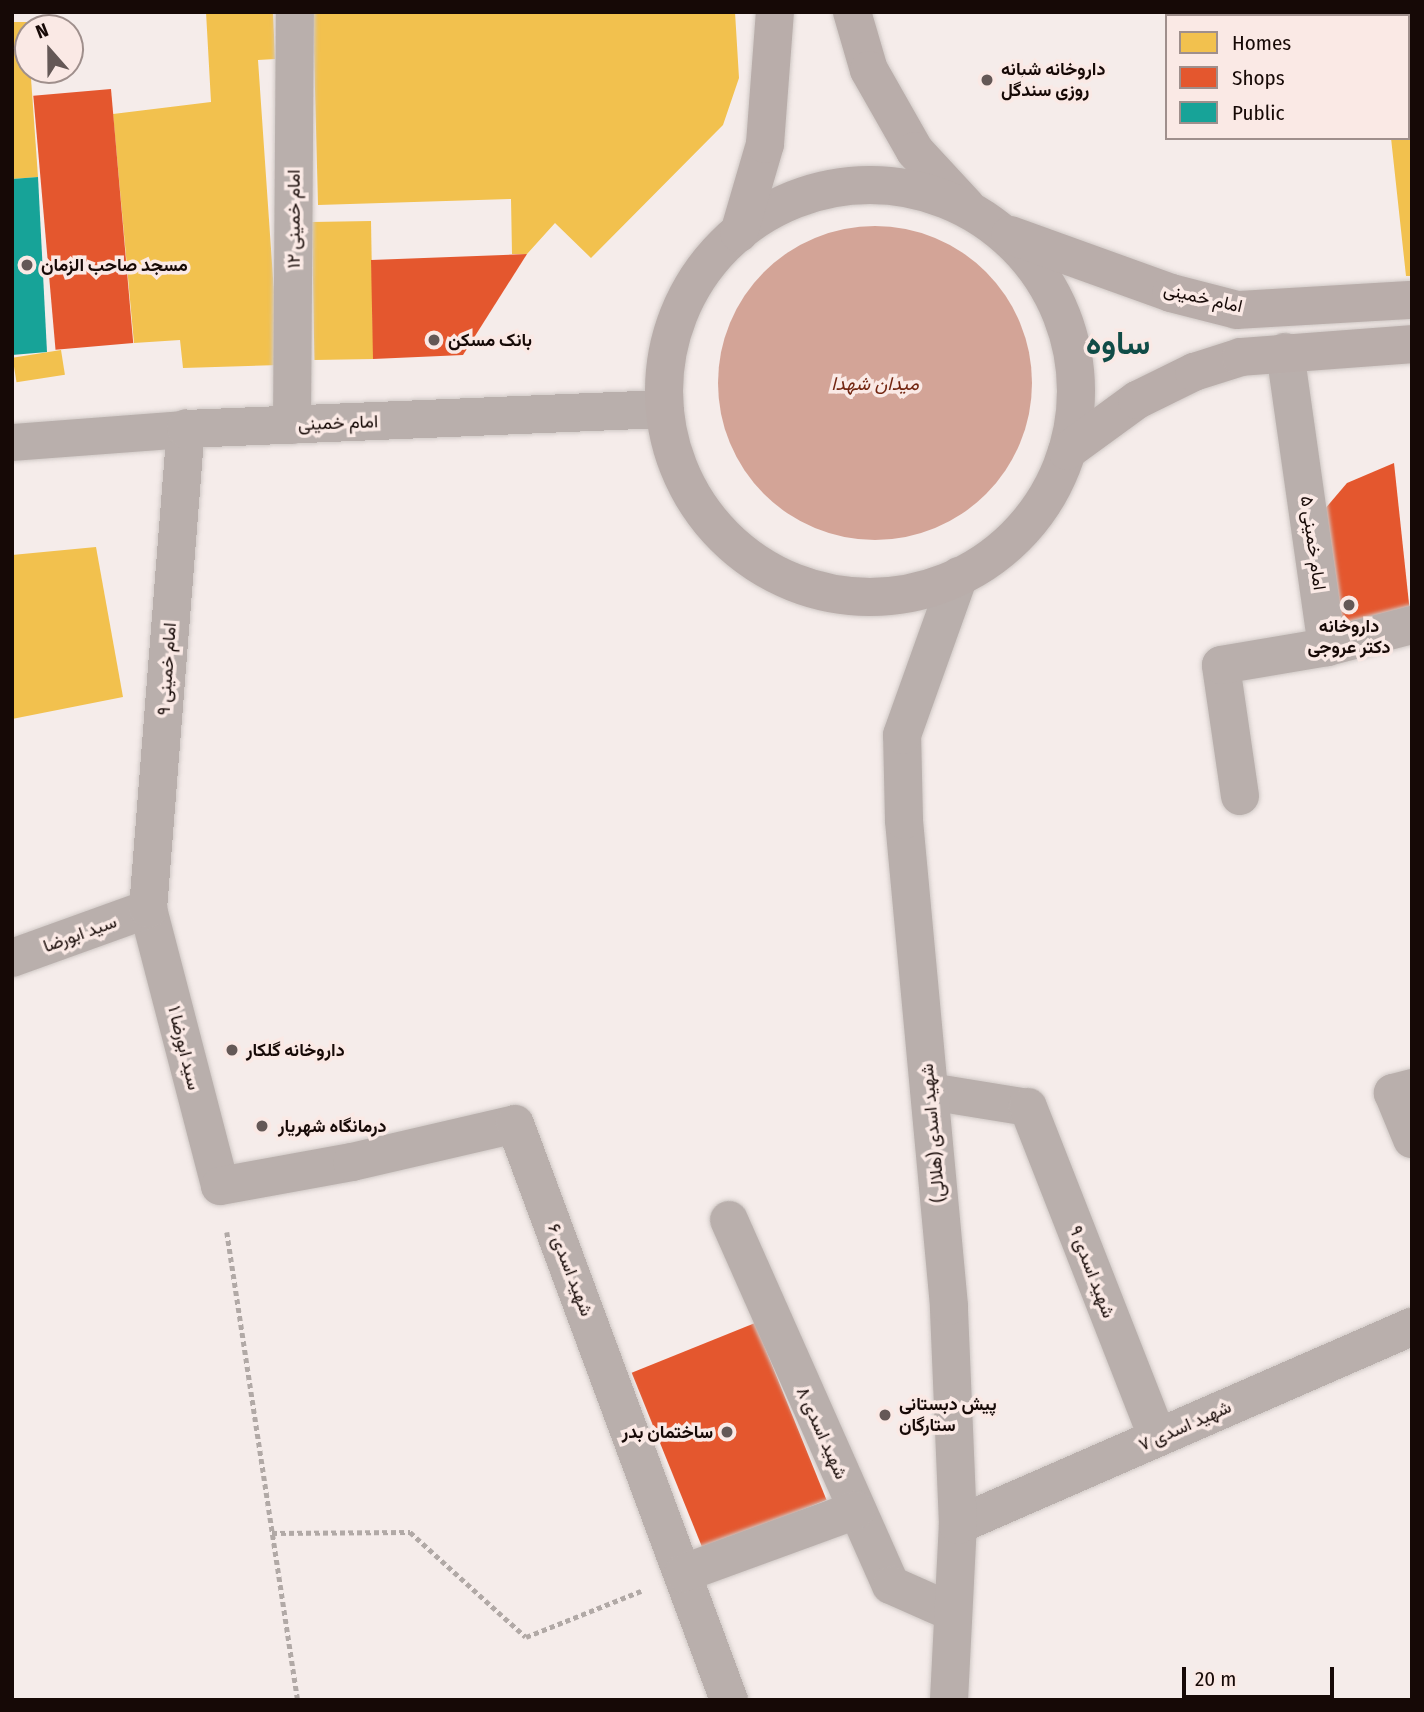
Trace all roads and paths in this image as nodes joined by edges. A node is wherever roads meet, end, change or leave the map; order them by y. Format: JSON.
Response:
{"nodes":[{"id":1,"x":295,"y":12,"type":"edge"},
{"id":2,"x":775,"y":12,"type":"edge"},
{"id":3,"x":852,"y":12,"type":"edge"},
{"id":4,"x":970,"y":210,"type":"junction"},
{"id":5,"x":739,"y":233,"type":"junction"},
{"id":6,"x":1003,"y":233,"type":"junction"},
{"id":7,"x":1412,"y":300,"type":"edge"},
{"id":8,"x":1412,"y":344,"type":"edge"},
{"id":9,"x":1285,"y":352,"type":"junction"},
{"id":10,"x":664,"y":409,"type":"junction"},
{"id":11,"x":292,"y":425,"type":"junction"},
{"id":12,"x":186,"y":429,"type":"junction"},
{"id":13,"x":12,"y":442,"type":"edge"},
{"id":14,"x":1067,"y":451,"type":"junction"},
{"id":15,"x":959,"y":576,"type":"junction"},
{"id":16,"x":1412,"y":625,"type":"edge"},
{"id":17,"x":1327,"y":647,"type":"junction"},
{"id":18,"x":1240,"y":796,"type":"dead end"},
{"id":19,"x":148,"y":909,"type":"junction"},
{"id":20,"x":12,"y":958,"type":"edge"},
{"id":21,"x":1412,"y":1088,"type":"edge"},
{"id":22,"x":929,"y":1091,"type":"junction"},
{"id":23,"x":1028,"y":1107,"type":"joint"},
{"id":24,"x":1412,"y":1139,"type":"edge"},
{"id":25,"x":220,"y":1186,"type":"junction"},
{"id":26,"x":729,"y":1220,"type":"dead end"},
{"id":27,"x":1412,"y":1327,"type":"edge"},
{"id":28,"x":1157,"y":1437,"type":"junction"},
{"id":29,"x":856,"y":1510,"type":"junction"},
{"id":30,"x":957,"y":1525,"type":"junction"},
{"id":31,"x":272,"y":1533,"type":"junction"},
{"id":32,"x":684,"y":1573,"type":"junction"},
{"id":33,"x":952,"y":1612,"type":"junction"},
{"id":34,"x":298,"y":1700,"type":"edge"},
{"id":35,"x":729,"y":1700,"type":"edge"},
{"id":36,"x":949,"y":1700,"type":"edge"}],
"edges":[{"from":1,"to":11,"type":"street","name":"امام خمینی ۱۲"},
{"from":2,"to":5,"type":"main road"},
{"from":3,"to":4,"type":"main road"},
{"from":4,"to":5,"type":"main road"},
{"from":4,"to":6,"type":"main road"},
{"from":5,"to":10,"type":"main road"},
{"from":6,"to":7,"type":"main road","name":"امام خمینی"},
{"from":6,"to":14,"type":"main road"},
{"from":8,"to":9,"type":"main road"},
{"from":9,"to":14,"type":"main road"},
{"from":9,"to":17,"type":"street","name":"امام خمینی ۵"},
{"from":10,"to":11,"type":"street","name":"امام خمینی"},
{"from":10,"to":15,"type":"main road"},
{"from":11,"to":12,"type":"street","name":"امام خمینی"},
{"from":12,"to":13,"type":"street","name":"امام خمینی"},
{"from":12,"to":19,"type":"street","name":"امام خمینی ۹"},
{"from":14,"to":15,"type":"main road"},
{"from":15,"to":22,"type":"street","name":"شهید اسدی (هلالی)"},
{"from":16,"to":17,"type":"street"},
{"from":17,"to":18,"type":"street"},
{"from":19,"to":20,"type":"street","name":"سید ابورضا"},
{"from":19,"to":25,"type":"street","name":"سید ابورضا ۱"},
{"from":21,"to":24,"type":"street"},
{"from":22,"to":23,"type":"street"},
{"from":22,"to":30,"type":"street","name":"شهید اسدی (هلالی)"},
{"from":23,"to":28,"type":"street","name":"شهید اسدی ۹"},
{"from":25,"to":31,"type":"path"},
{"from":25,"to":32,"type":"street","name":"شهید اسدی ۶"},
{"from":26,"to":29,"type":"street","name":"شهید اسدی ۸"},
{"from":27,"to":28,"type":"street","name":"شهید اسدی ۷"},
{"from":28,"to":30,"type":"street","name":"شهید اسدی ۷"},
{"from":29,"to":32,"type":"street"},
{"from":29,"to":33,"type":"street","name":"شهید اسدی ۸"},
{"from":30,"to":33,"type":"street","name":"شهید اسدی (هلالی)"},
{"from":31,"to":32,"type":"path"},
{"from":31,"to":34,"type":"path"},
{"from":32,"to":35,"type":"street","name":"شهید اسدی ۶"},
{"from":33,"to":36,"type":"street","name":"شهید اسدی (هلالی)"}]}
